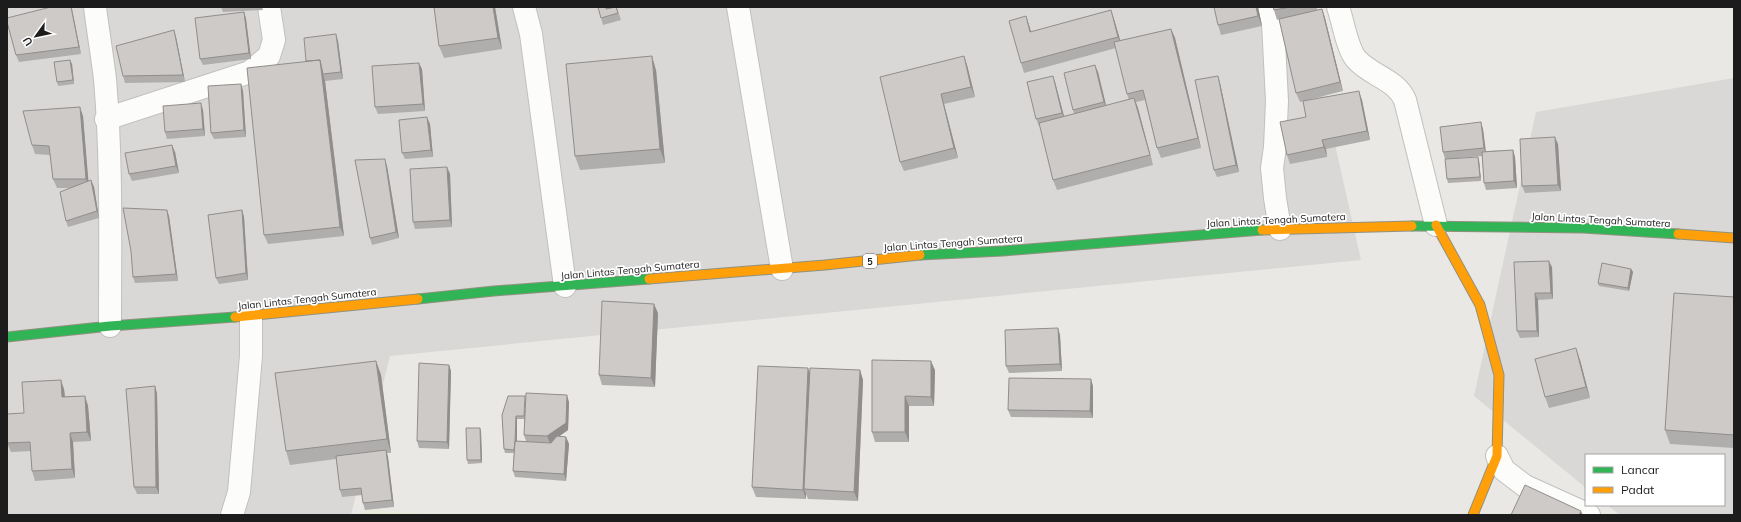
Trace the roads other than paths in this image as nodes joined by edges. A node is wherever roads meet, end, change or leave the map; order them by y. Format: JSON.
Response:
{"nodes":[{"id":1,"x":95,"y":7,"type":"edge"},
{"id":2,"x":269,"y":7,"type":"edge"},
{"id":3,"x":524,"y":7,"type":"edge"},
{"id":4,"x":738,"y":7,"type":"edge"},
{"id":5,"x":1269,"y":7,"type":"edge"},
{"id":6,"x":1338,"y":7,"type":"edge"},
{"id":7,"x":106,"y":119,"type":"junction"},
{"id":8,"x":1436,"y":225,"type":"junction"},
{"id":9,"x":1280,"y":228,"type":"junction"},
{"id":10,"x":1734,"y":238,"type":"edge"},
{"id":11,"x":782,"y":269,"type":"junction"},
{"id":12,"x":565,"y":286,"type":"junction"},
{"id":13,"x":251,"y":316,"type":"junction"},
{"id":14,"x":110,"y":326,"type":"junction"},
{"id":15,"x":7,"y":337,"type":"edge"},
{"id":16,"x":1497,"y":456,"type":"junction"},
{"id":17,"x":232,"y":515,"type":"edge"},
{"id":18,"x":1472,"y":515,"type":"edge"},
{"id":19,"x":1589,"y":515,"type":"edge"}],
"edges":[{"from":1,"to":7,"type":"street"},
{"from":2,"to":7,"type":"street"},
{"from":3,"to":12,"type":"street"},
{"from":4,"to":11,"type":"street"},
{"from":5,"to":9,"type":"street"},
{"from":6,"to":8,"type":"street"},
{"from":7,"to":14,"type":"street"},
{"from":8,"to":9,"type":"main road","name":"Jalan Lintas Tengah Sumatera","number":"5"},
{"from":8,"to":10,"type":"main road","name":"Jalan Lintas Tengah Sumatera","number":"5"},
{"from":8,"to":16,"type":"main road"},
{"from":9,"to":11,"type":"main road","name":"Jalan Lintas Tengah Sumatera","number":"5"},
{"from":11,"to":12,"type":"main road","name":"Jalan Lintas Tengah Sumatera","number":"5"},
{"from":12,"to":13,"type":"main road","name":"Jalan Lintas Tengah Sumatera","number":"5"},
{"from":13,"to":14,"type":"main road","name":"Jalan Lintas Tengah Sumatera","number":"5"},
{"from":13,"to":17,"type":"street"},
{"from":14,"to":15,"type":"main road","name":"Jalan Lintas Tengah Sumatera","number":"5"},
{"from":16,"to":18,"type":"main road"},
{"from":16,"to":19,"type":"street"}]}
